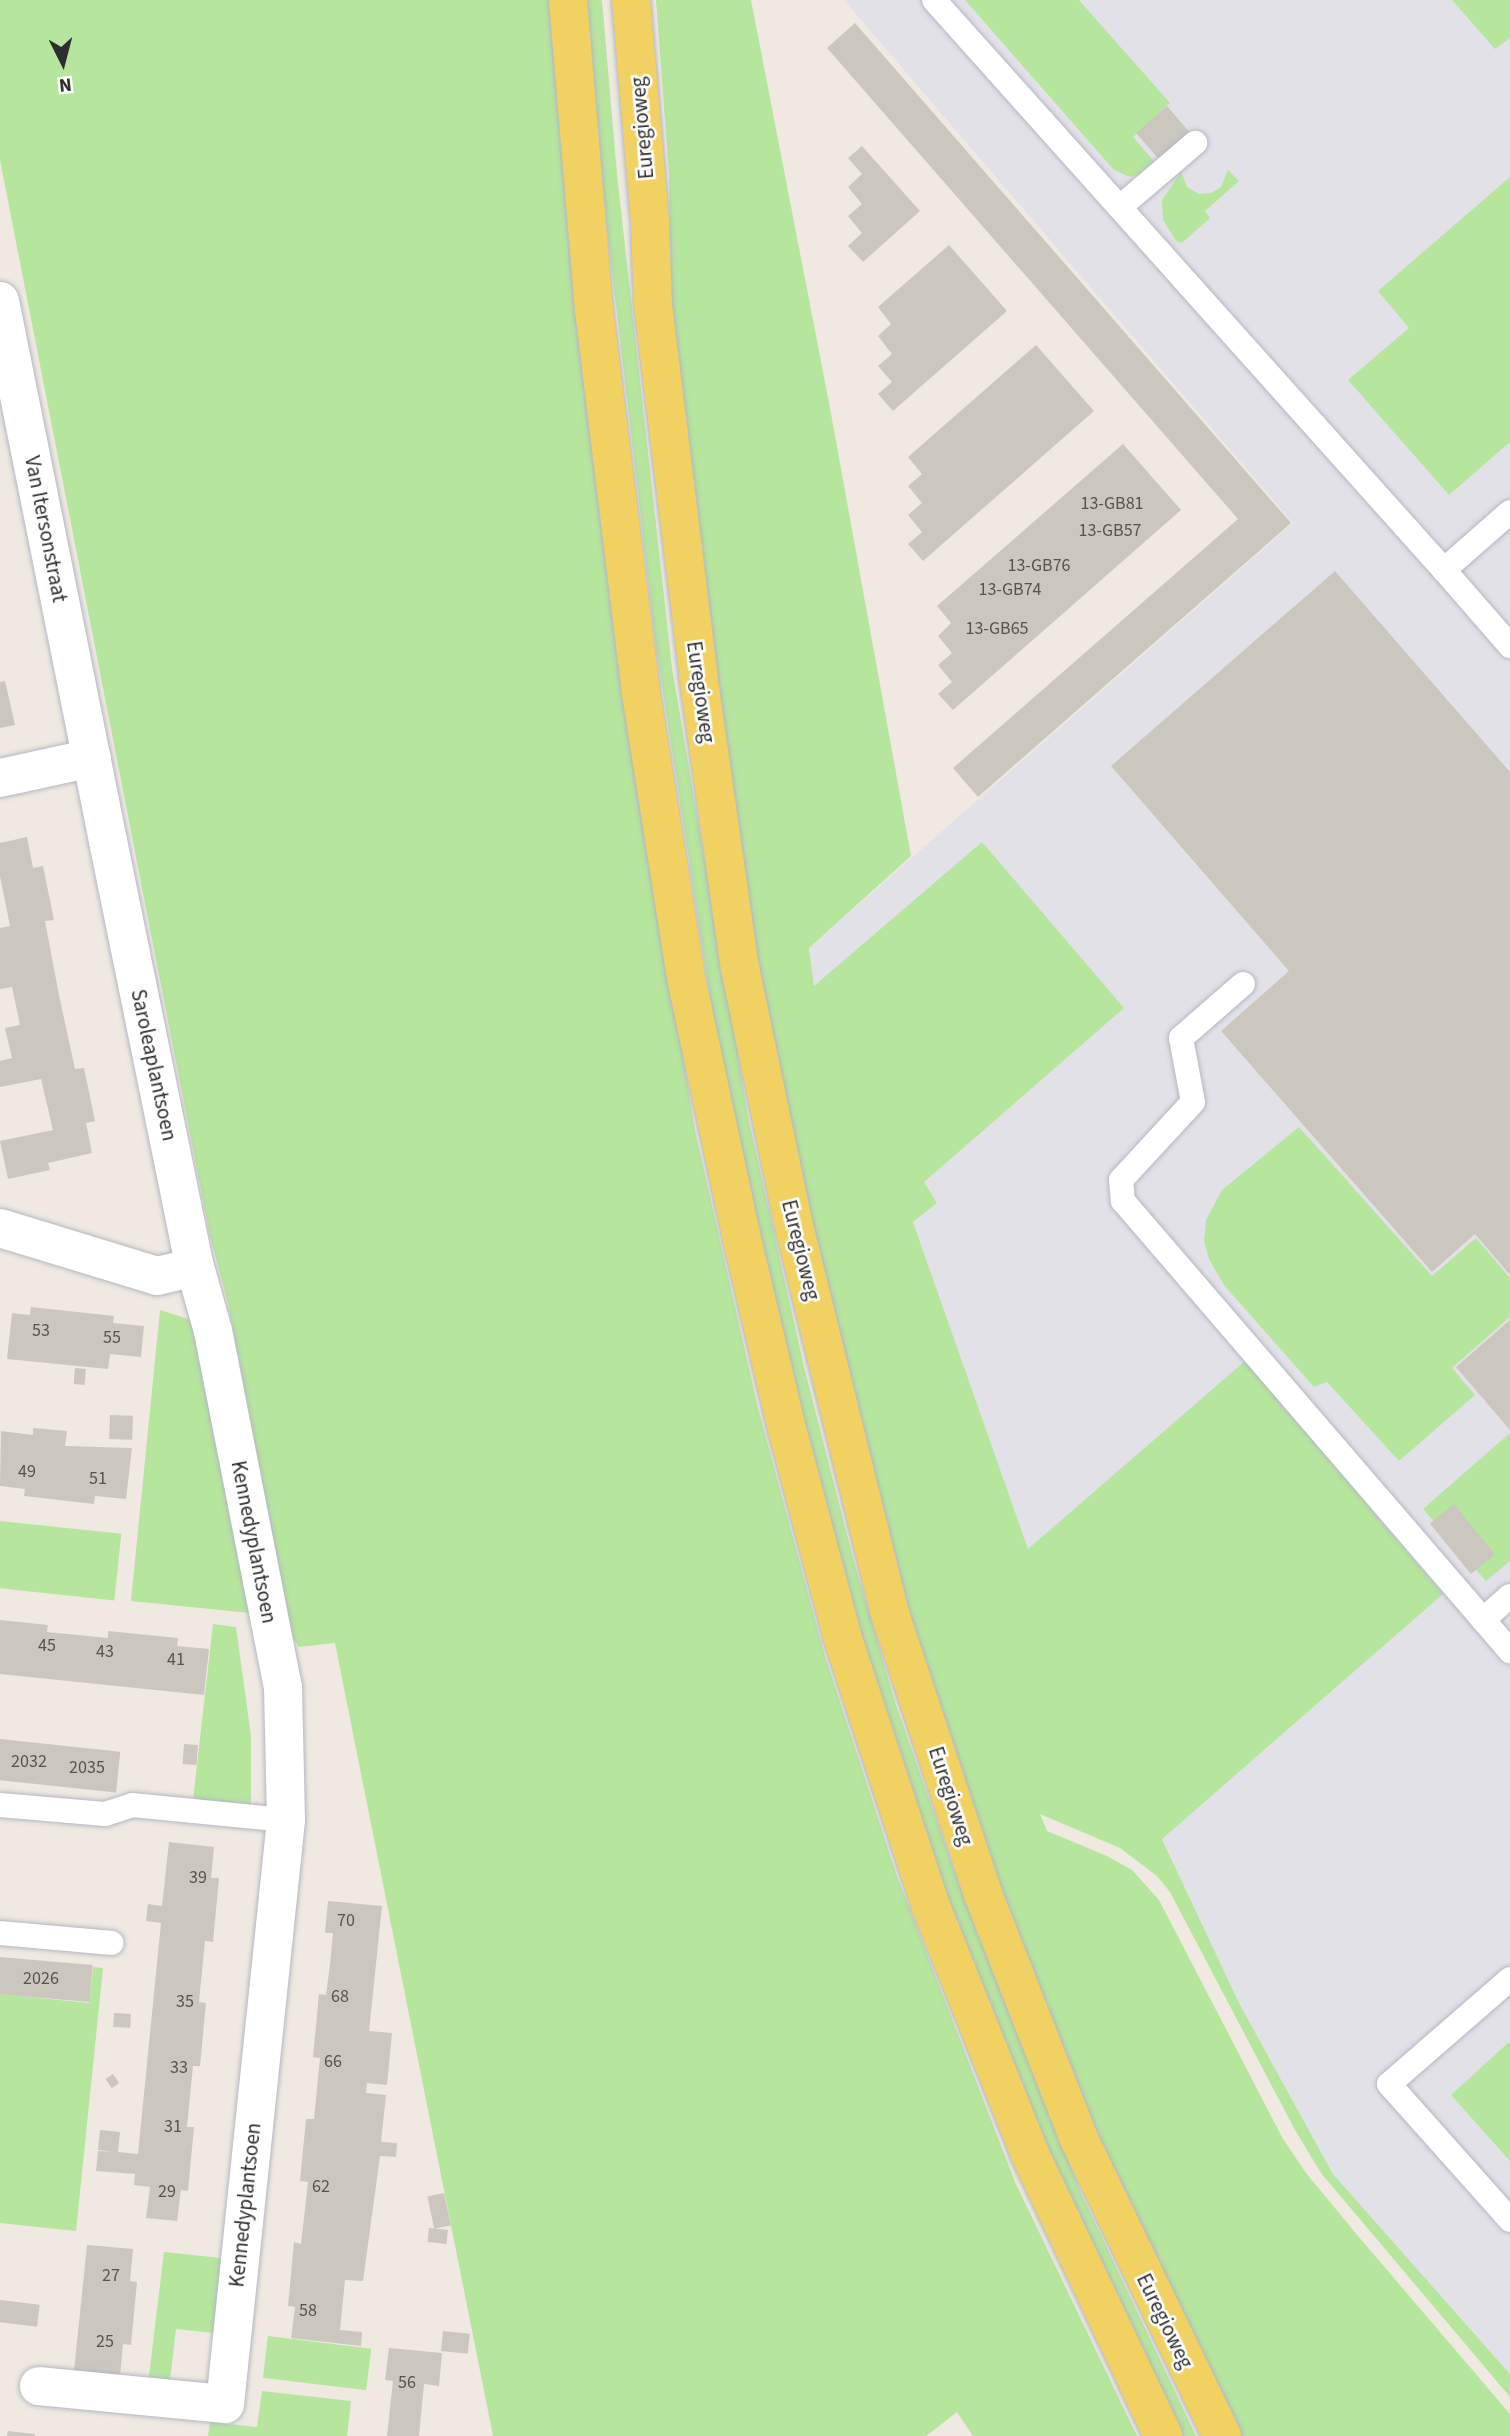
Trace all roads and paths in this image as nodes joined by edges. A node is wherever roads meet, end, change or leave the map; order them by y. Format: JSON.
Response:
{"nodes":[{"id":1,"x":568,"y":0,"type":"edge"},
{"id":2,"x":631,"y":0,"type":"edge"},
{"id":3,"x":934,"y":0,"type":"edge"},
{"id":4,"x":1195,"y":143,"type":"dead end"},
{"id":5,"x":1120,"y":207,"type":"junction"},
{"id":6,"x":0,"y":301,"type":"edge"},
{"id":7,"x":1510,"y":512,"type":"edge"},
{"id":8,"x":1444,"y":570,"type":"junction"},
{"id":9,"x":1510,"y":646,"type":"edge"},
{"id":10,"x":92,"y":758,"type":"junction"},
{"id":11,"x":0,"y":778,"type":"edge"},
{"id":12,"x":1243,"y":984,"type":"dead end"},
{"id":13,"x":0,"y":1228,"type":"edge"},
{"id":14,"x":195,"y":1267,"type":"junction"},
{"id":15,"x":1510,"y":1596,"type":"edge"},
{"id":16,"x":1483,"y":1620,"type":"junction"},
{"id":17,"x":1510,"y":1651,"type":"edge"},
{"id":18,"x":0,"y":1805,"type":"edge"},
{"id":19,"x":286,"y":1820,"type":"junction"},
{"id":20,"x":0,"y":1933,"type":"edge"},
{"id":21,"x":112,"y":1943,"type":"dead end"},
{"id":22,"x":1510,"y":1979,"type":"edge"},
{"id":23,"x":1510,"y":2220,"type":"edge"},
{"id":24,"x":39,"y":2386,"type":"dead end"},
{"id":25,"x":1163,"y":2436,"type":"edge"},
{"id":26,"x":1222,"y":2436,"type":"edge"}],
"edges":[{"from":1,"to":25,"type":"main road"},
{"from":2,"to":26,"type":"main road","name":"Euregioweg"},
{"from":3,"to":5,"type":"lane"},
{"from":4,"to":5,"type":"lane"},
{"from":5,"to":8,"type":"lane"},
{"from":6,"to":10,"type":"street","name":"Van Itersonstraat"},
{"from":7,"to":8,"type":"lane"},
{"from":8,"to":9,"type":"lane"},
{"from":10,"to":11,"type":"street"},
{"from":10,"to":14,"type":"street","name":"Saroleaplantsoen"},
{"from":12,"to":16,"type":"lane"},
{"from":13,"to":14,"type":"street"},
{"from":14,"to":19,"type":"street","name":"Kennedyplantsoen"},
{"from":15,"to":16,"type":"lane"},
{"from":16,"to":17,"type":"lane"},
{"from":18,"to":19,"type":"lane"},
{"from":19,"to":24,"type":"street","name":"Kennedyplantsoen"},
{"from":20,"to":21,"type":"lane"},
{"from":22,"to":23,"type":"lane"}]}
